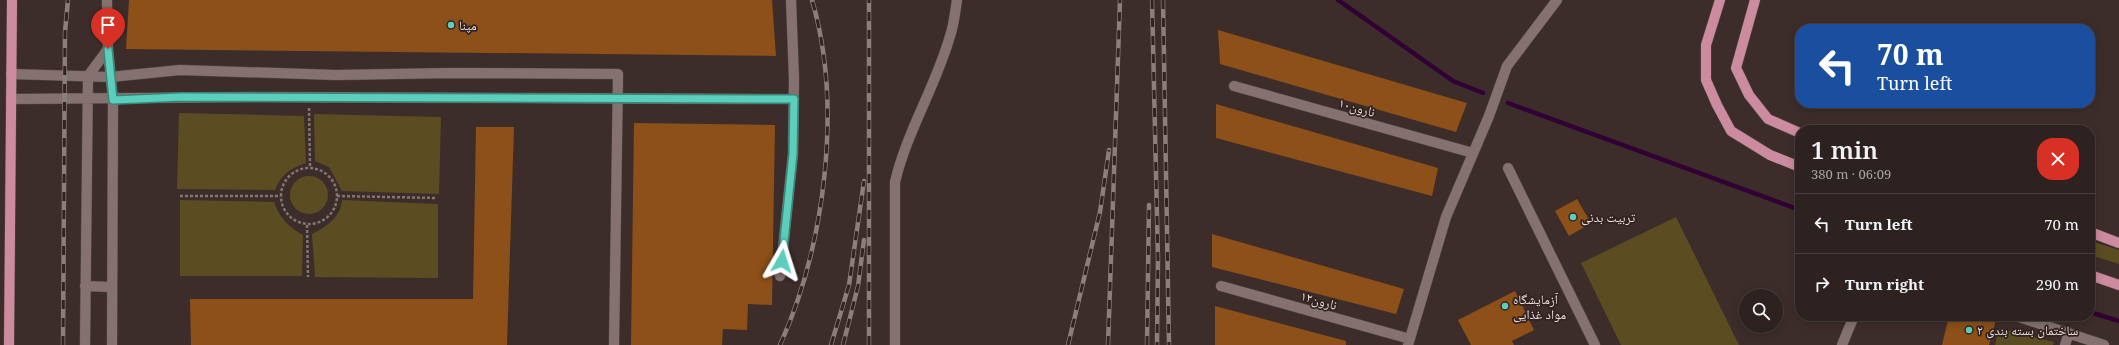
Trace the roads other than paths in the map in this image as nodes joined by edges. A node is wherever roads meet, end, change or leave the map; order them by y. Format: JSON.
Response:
{"nodes":[{"id":1,"x":12,"y":0,"type":"edge"},
{"id":2,"x":107,"y":0,"type":"edge"},
{"id":3,"x":791,"y":0,"type":"edge"},
{"id":4,"x":957,"y":0,"type":"edge"},
{"id":5,"x":1557,"y":0,"type":"edge"},
{"id":6,"x":1720,"y":0,"type":"edge"},
{"id":7,"x":1755,"y":0,"type":"edge"},
{"id":8,"x":108,"y":49,"type":"junction"},
{"id":9,"x":11,"y":74,"type":"junction"},
{"id":10,"x":88,"y":76,"type":"junction"},
{"id":11,"x":110,"y":77,"type":"junction"},
{"id":12,"x":1234,"y":86,"type":"dead end"},
{"id":13,"x":618,"y":98,"type":"junction"},
{"id":14,"x":11,"y":99,"type":"junction"},
{"id":15,"x":794,"y":99,"type":"junction"},
{"id":16,"x":87,"y":100,"type":"junction"},
{"id":17,"x":113,"y":100,"type":"junction"},
{"id":18,"x":1795,"y":131,"type":"edge"},
{"id":19,"x":1473,"y":154,"type":"junction"},
{"id":20,"x":1795,"y":165,"type":"edge"},
{"id":21,"x":1508,"y":168,"type":"dead end"},
{"id":22,"x":2095,"y":234,"type":"edge"},
{"id":23,"x":2119,"y":243,"type":"edge"},
{"id":24,"x":780,"y":276,"type":"dead end"},
{"id":25,"x":2095,"y":277,"type":"edge"},
{"id":26,"x":2119,"y":285,"type":"edge"},
{"id":27,"x":85,"y":286,"type":"junction"},
{"id":28,"x":111,"y":286,"type":"junction"},
{"id":29,"x":1221,"y":286,"type":"dead end"},
{"id":30,"x":1852,"y":321,"type":"edge"},
{"id":31,"x":2032,"y":321,"type":"edge"},
{"id":32,"x":9,"y":326,"type":"junction"},
{"id":33,"x":2069,"y":333,"type":"junction"},
{"id":34,"x":1409,"y":342,"type":"edge"},
{"id":35,"x":2,"y":345,"type":"edge"},
{"id":36,"x":9,"y":345,"type":"edge"},
{"id":37,"x":85,"y":345,"type":"edge"},
{"id":38,"x":112,"y":345,"type":"edge"},
{"id":39,"x":614,"y":345,"type":"edge"},
{"id":40,"x":894,"y":345,"type":"edge"},
{"id":41,"x":1595,"y":345,"type":"edge"},
{"id":42,"x":1842,"y":345,"type":"edge"},
{"id":43,"x":2065,"y":345,"type":"edge"},
{"id":44,"x":2104,"y":345,"type":"edge"}],
"edges":[{"from":1,"to":9,"type":"main road"},
{"from":2,"to":8,"type":"lane"},
{"from":3,"to":15,"type":"lane"},
{"from":4,"to":40,"type":"lane"},
{"from":5,"to":19,"type":"lane"},
{"from":6,"to":20,"type":"main road"},
{"from":7,"to":18,"type":"main road"},
{"from":8,"to":10,"type":"lane"},
{"from":8,"to":11,"type":"lane"},
{"from":9,"to":10,"type":"lane"},
{"from":9,"to":14,"type":"main road"},
{"from":10,"to":11,"type":"lane"},
{"from":10,"to":16,"type":"lane"},
{"from":11,"to":13,"type":"lane"},
{"from":11,"to":17,"type":"lane"},
{"from":12,"to":19,"type":"lane","name":"نارون۱۰"},
{"from":13,"to":15,"type":"lane"},
{"from":13,"to":17,"type":"lane"},
{"from":13,"to":39,"type":"lane"},
{"from":14,"to":16,"type":"lane"},
{"from":14,"to":32,"type":"main road"},
{"from":15,"to":24,"type":"lane"},
{"from":16,"to":17,"type":"lane"},
{"from":16,"to":27,"type":"lane"},
{"from":17,"to":28,"type":"lane"},
{"from":19,"to":34,"type":"lane"},
{"from":21,"to":41,"type":"lane"},
{"from":22,"to":23,"type":"main road"},
{"from":25,"to":26,"type":"main road"},
{"from":27,"to":28,"type":"lane"},
{"from":27,"to":37,"type":"lane"},
{"from":28,"to":38,"type":"lane"},
{"from":29,"to":34,"type":"lane","name":"نارون۱۲"},
{"from":30,"to":42,"type":"lane"},
{"from":31,"to":33,"type":"lane"},
{"from":32,"to":35,"type":"main road"},
{"from":32,"to":36,"type":"main road"},
{"from":33,"to":43,"type":"lane"},
{"from":33,"to":44,"type":"lane"}]}
